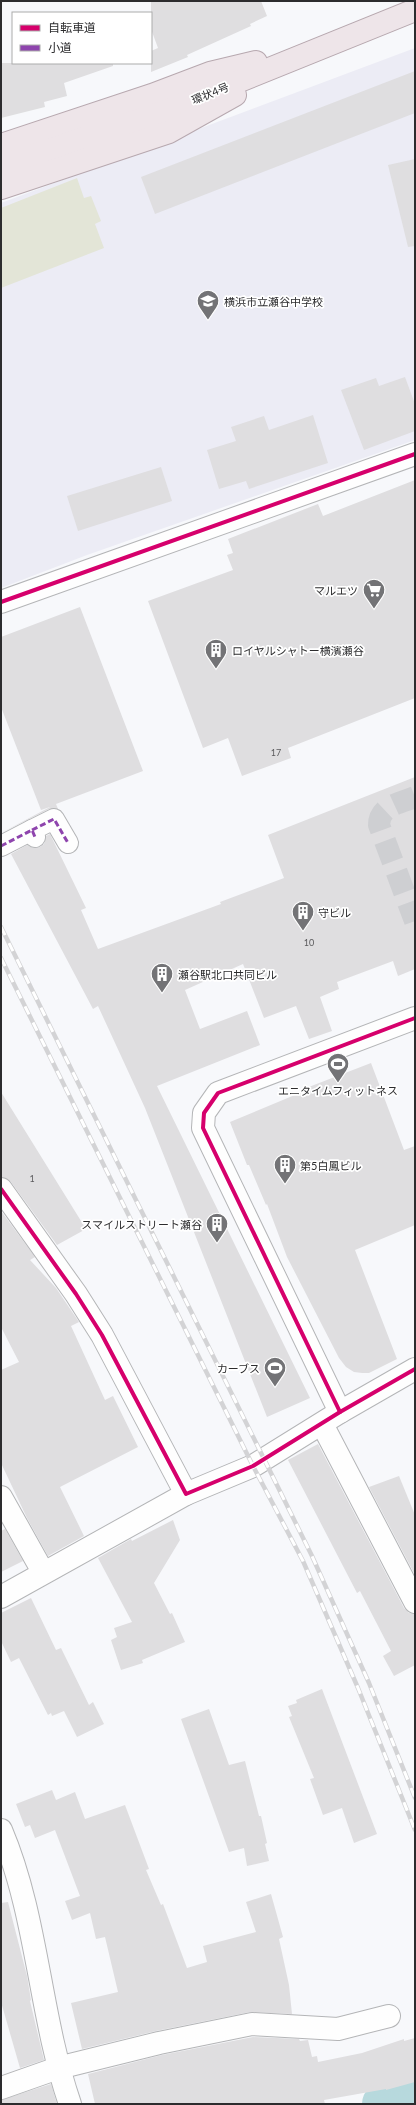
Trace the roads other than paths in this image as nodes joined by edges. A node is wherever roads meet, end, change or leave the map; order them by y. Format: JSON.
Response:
{"nodes":[{"id":1,"x":415,"y":10,"type":"edge"},
{"id":2,"x":320,"y":48,"type":"junction"},
{"id":3,"x":1,"y":146,"type":"edge"},
{"id":4,"x":1,"y":166,"type":"edge"},
{"id":5,"x":1,"y":188,"type":"edge"},
{"id":6,"x":415,"y":454,"type":"edge"},
{"id":7,"x":1,"y":602,"type":"edge"},
{"id":8,"x":68,"y":843,"type":"dead end"},
{"id":9,"x":1,"y":846,"type":"edge"},
{"id":10,"x":415,"y":1019,"type":"edge"},
{"id":11,"x":1,"y":1190,"type":"edge"},
{"id":12,"x":415,"y":1369,"type":"edge"},
{"id":13,"x":340,"y":1412,"type":"junction"},
{"id":14,"x":322,"y":1424,"type":"junction"},
{"id":15,"x":186,"y":1494,"type":"junction"},
{"id":16,"x":1,"y":1497,"type":"edge"},
{"id":17,"x":43,"y":1572,"type":"junction"},
{"id":18,"x":1,"y":1597,"type":"edge"},
{"id":19,"x":415,"y":1602,"type":"edge"},
{"id":20,"x":1,"y":1830,"type":"edge"},
{"id":21,"x":389,"y":2016,"type":"dead end"},
{"id":22,"x":58,"y":2068,"type":"junction"},
{"id":23,"x":1,"y":2088,"type":"edge"},
{"id":24,"x":70,"y":2104,"type":"edge"}],
"edges":[{"from":1,"to":2,"type":"main road","name":"環状4号"},
{"from":2,"to":3,"type":"main road"},
{"from":2,"to":4,"type":"main road","name":"環状4号"},
{"from":2,"to":5,"type":"main road"},
{"from":6,"to":7,"type":"street"},
{"from":8,"to":9,"type":"street"},
{"from":10,"to":13,"type":"street"},
{"from":11,"to":15,"type":"street"},
{"from":12,"to":13,"type":"street"},
{"from":13,"to":14,"type":"street"},
{"from":14,"to":15,"type":"street"},
{"from":14,"to":19,"type":"street"},
{"from":15,"to":17,"type":"street"},
{"from":16,"to":17,"type":"street"},
{"from":17,"to":18,"type":"street"},
{"from":20,"to":22,"type":"street"},
{"from":21,"to":22,"type":"street"},
{"from":22,"to":23,"type":"street"},
{"from":22,"to":24,"type":"street"}]}
